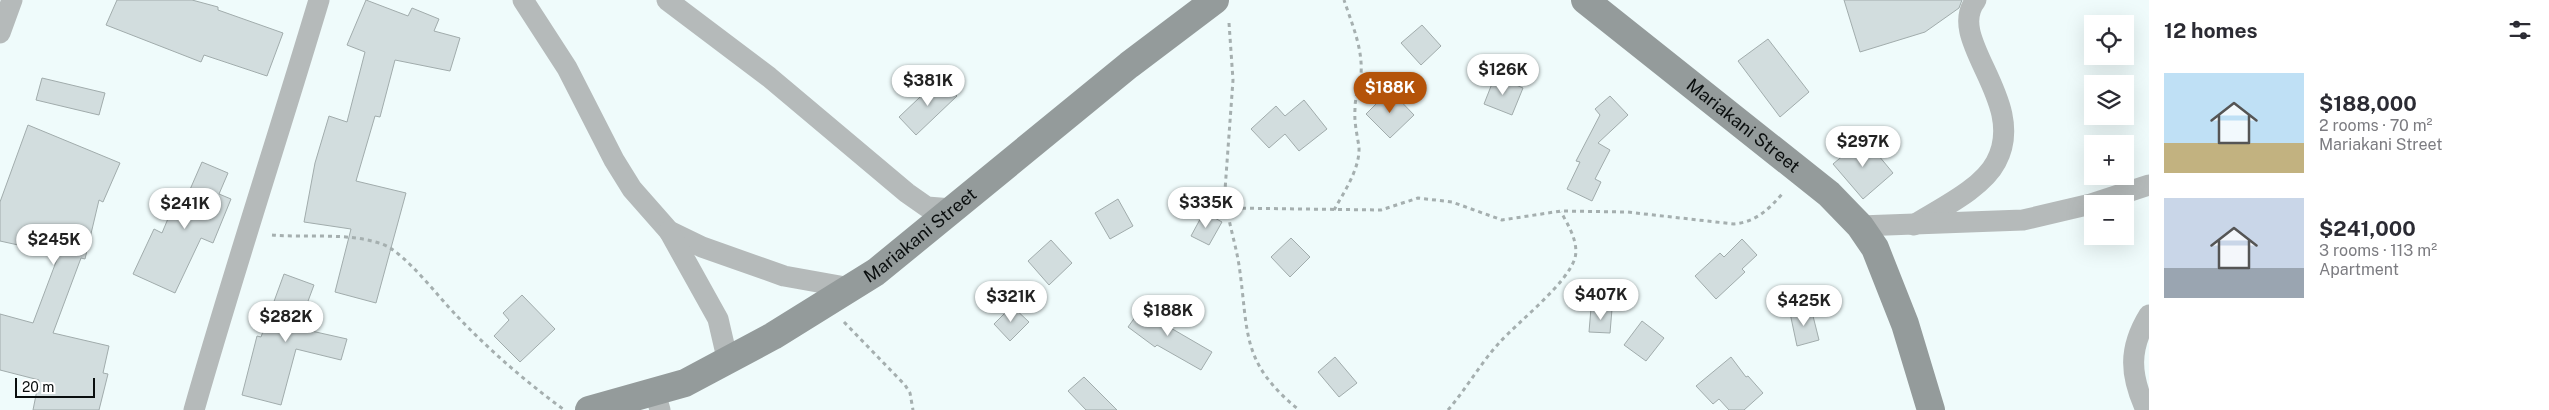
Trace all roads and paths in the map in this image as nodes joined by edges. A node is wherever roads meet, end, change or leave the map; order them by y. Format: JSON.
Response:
{"nodes":[{"id":1,"x":12,"y":0,"type":"edge"},
{"id":2,"x":319,"y":0,"type":"edge"},
{"id":3,"x":524,"y":0,"type":"edge"},
{"id":4,"x":667,"y":0,"type":"edge"},
{"id":5,"x":1344,"y":0,"type":"edge"},
{"id":6,"x":1585,"y":0,"type":"edge"},
{"id":7,"x":1976,"y":0,"type":"edge"},
{"id":8,"x":1222,"y":9,"type":"edge"},
{"id":9,"x":0,"y":33,"type":"edge"},
{"id":10,"x":1802,"y":171,"type":"junction"},
{"id":11,"x":2149,"y":185,"type":"edge"},
{"id":12,"x":1226,"y":208,"type":"junction"},
{"id":13,"x":952,"y":209,"type":"junction"},
{"id":14,"x":1334,"y":210,"type":"junction"},
{"id":15,"x":1561,"y":212,"type":"junction"},
{"id":16,"x":1913,"y":225,"type":"junction"},
{"id":17,"x":1860,"y":226,"type":"junction"},
{"id":18,"x":669,"y":231,"type":"junction"},
{"id":19,"x":249,"y":233,"type":"junction"},
{"id":20,"x":851,"y":288,"type":"junction"},
{"id":21,"x":826,"y":304,"type":"junction"},
{"id":22,"x":2149,"y":315,"type":"edge"},
{"id":23,"x":728,"y":362,"type":"junction"},
{"id":24,"x":657,"y":401,"type":"edge"},
{"id":25,"x":194,"y":410,"type":"edge"},
{"id":26,"x":565,"y":410,"type":"edge"},
{"id":27,"x":589,"y":410,"type":"edge"},
{"id":28,"x":912,"y":410,"type":"edge"},
{"id":29,"x":1299,"y":410,"type":"edge"},
{"id":30,"x":1448,"y":410,"type":"edge"},
{"id":31,"x":1930,"y":410,"type":"edge"},
{"id":32,"x":2146,"y":410,"type":"edge"}],
"edges":[{"from":1,"to":9,"type":"street"},
{"from":2,"to":19,"type":"street"},
{"from":3,"to":18,"type":"street"},
{"from":4,"to":13,"type":"street"},
{"from":5,"to":14,"type":"path"},
{"from":6,"to":10,"type":"street","name":"Mariakani Street"},
{"from":7,"to":16,"type":"street"},
{"from":8,"to":12,"type":"path"},
{"from":8,"to":13,"type":"street","name":"Mariakani Street"},
{"from":10,"to":15,"type":"path"},
{"from":10,"to":17,"type":"street","name":"Mariakani Street"},
{"from":11,"to":16,"type":"street"},
{"from":12,"to":14,"type":"path"},
{"from":12,"to":29,"type":"path"},
{"from":13,"to":20,"type":"street","name":"Mariakani Street"},
{"from":14,"to":15,"type":"path"},
{"from":15,"to":30,"type":"path"},
{"from":16,"to":17,"type":"street"},
{"from":17,"to":31,"type":"street","name":"Mariakani Street"},
{"from":18,"to":20,"type":"street"},
{"from":18,"to":23,"type":"street"},
{"from":19,"to":25,"type":"street"},
{"from":19,"to":26,"type":"path"},
{"from":20,"to":21,"type":"street","name":"Mariakani Street"},
{"from":21,"to":23,"type":"street","name":"Mariakani Street"},
{"from":21,"to":28,"type":"path"},
{"from":22,"to":32,"type":"street"},
{"from":23,"to":24,"type":"street","name":"Mariakani Street"},
{"from":24,"to":27,"type":"street","name":"Mariakani Street"}]}
